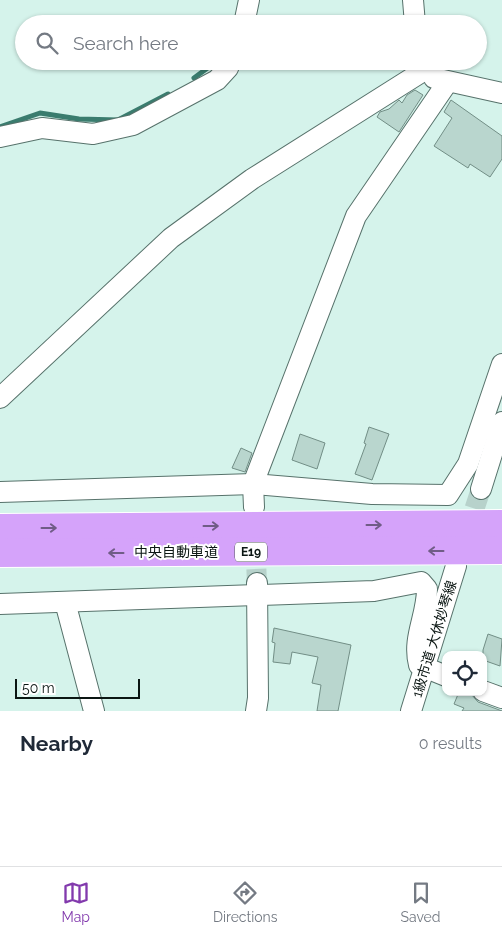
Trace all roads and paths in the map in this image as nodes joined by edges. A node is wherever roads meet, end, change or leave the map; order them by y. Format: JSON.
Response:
{"nodes":[{"id":1,"x":249,"y":0,"type":"edge"},
{"id":2,"x":413,"y":0,"type":"edge"},
{"id":3,"x":246,"y":15,"type":"edge"},
{"id":4,"x":414,"y":15,"type":"edge"},
{"id":5,"x":224,"y":70,"type":"edge"},
{"id":6,"x":416,"y":70,"type":"edge"},
{"id":7,"x":425,"y":70,"type":"edge"},
{"id":8,"x":447,"y":82,"type":"junction"},
{"id":9,"x":502,"y":93,"type":"edge"},
{"id":10,"x":0,"y":137,"type":"edge"},
{"id":11,"x":502,"y":364,"type":"edge"},
{"id":12,"x":0,"y":398,"type":"edge"},
{"id":13,"x":502,"y":422,"type":"edge"},
{"id":14,"x":253,"y":484,"type":"junction"},
{"id":15,"x":481,"y":489,"type":"tunnel mouth"},
{"id":16,"x":0,"y":492,"type":"edge"},
{"id":17,"x":254,"y":507,"type":"dead end"},
{"id":18,"x":502,"y":524,"type":"edge"},
{"id":19,"x":0,"y":528,"type":"edge"},
{"id":20,"x":502,"y":550,"type":"edge"},
{"id":21,"x":0,"y":553,"type":"edge"},
{"id":22,"x":456,"y":566,"type":"dead end"},
{"id":23,"x":257,"y":588,"type":"junction"},
{"id":24,"x":65,"y":602,"type":"junction"},
{"id":25,"x":0,"y":604,"type":"edge"},
{"id":26,"x":425,"y":668,"type":"junction"},
{"id":27,"x":442,"y":674,"type":"edge"},
{"id":28,"x":487,"y":692,"type":"edge"},
{"id":29,"x":502,"y":698,"type":"edge"},
{"id":30,"x":94,"y":711,"type":"edge"},
{"id":31,"x":256,"y":711,"type":"edge"},
{"id":32,"x":411,"y":711,"type":"edge"}],
"edges":[{"from":1,"to":3,"type":"street"},
{"from":2,"to":4,"type":"street"},
{"from":5,"to":10,"type":"street"},
{"from":6,"to":12,"type":"street"},
{"from":7,"to":8,"type":"street"},
{"from":8,"to":9,"type":"street"},
{"from":8,"to":14,"type":"street"},
{"from":11,"to":14,"type":"street"},
{"from":13,"to":15,"type":"street"},
{"from":14,"to":16,"type":"street"},
{"from":14,"to":17,"type":"street"},
{"from":19,"to":18,"type":"highway","name":"中央自動車道","number":"E19","one_way":true},
{"from":20,"to":21,"type":"highway","name":"中央自動車道","number":"E19","one_way":true},
{"from":22,"to":26,"type":"street","name":"1級市道 大休妙琴線"},
{"from":23,"to":24,"type":"street"},
{"from":23,"to":26,"type":"street"},
{"from":23,"to":31,"type":"street"},
{"from":24,"to":25,"type":"street"},
{"from":24,"to":30,"type":"street"},
{"from":26,"to":27,"type":"street"},
{"from":26,"to":32,"type":"street","name":"1級市道 大休妙琴線"},
{"from":28,"to":29,"type":"street"}]}
